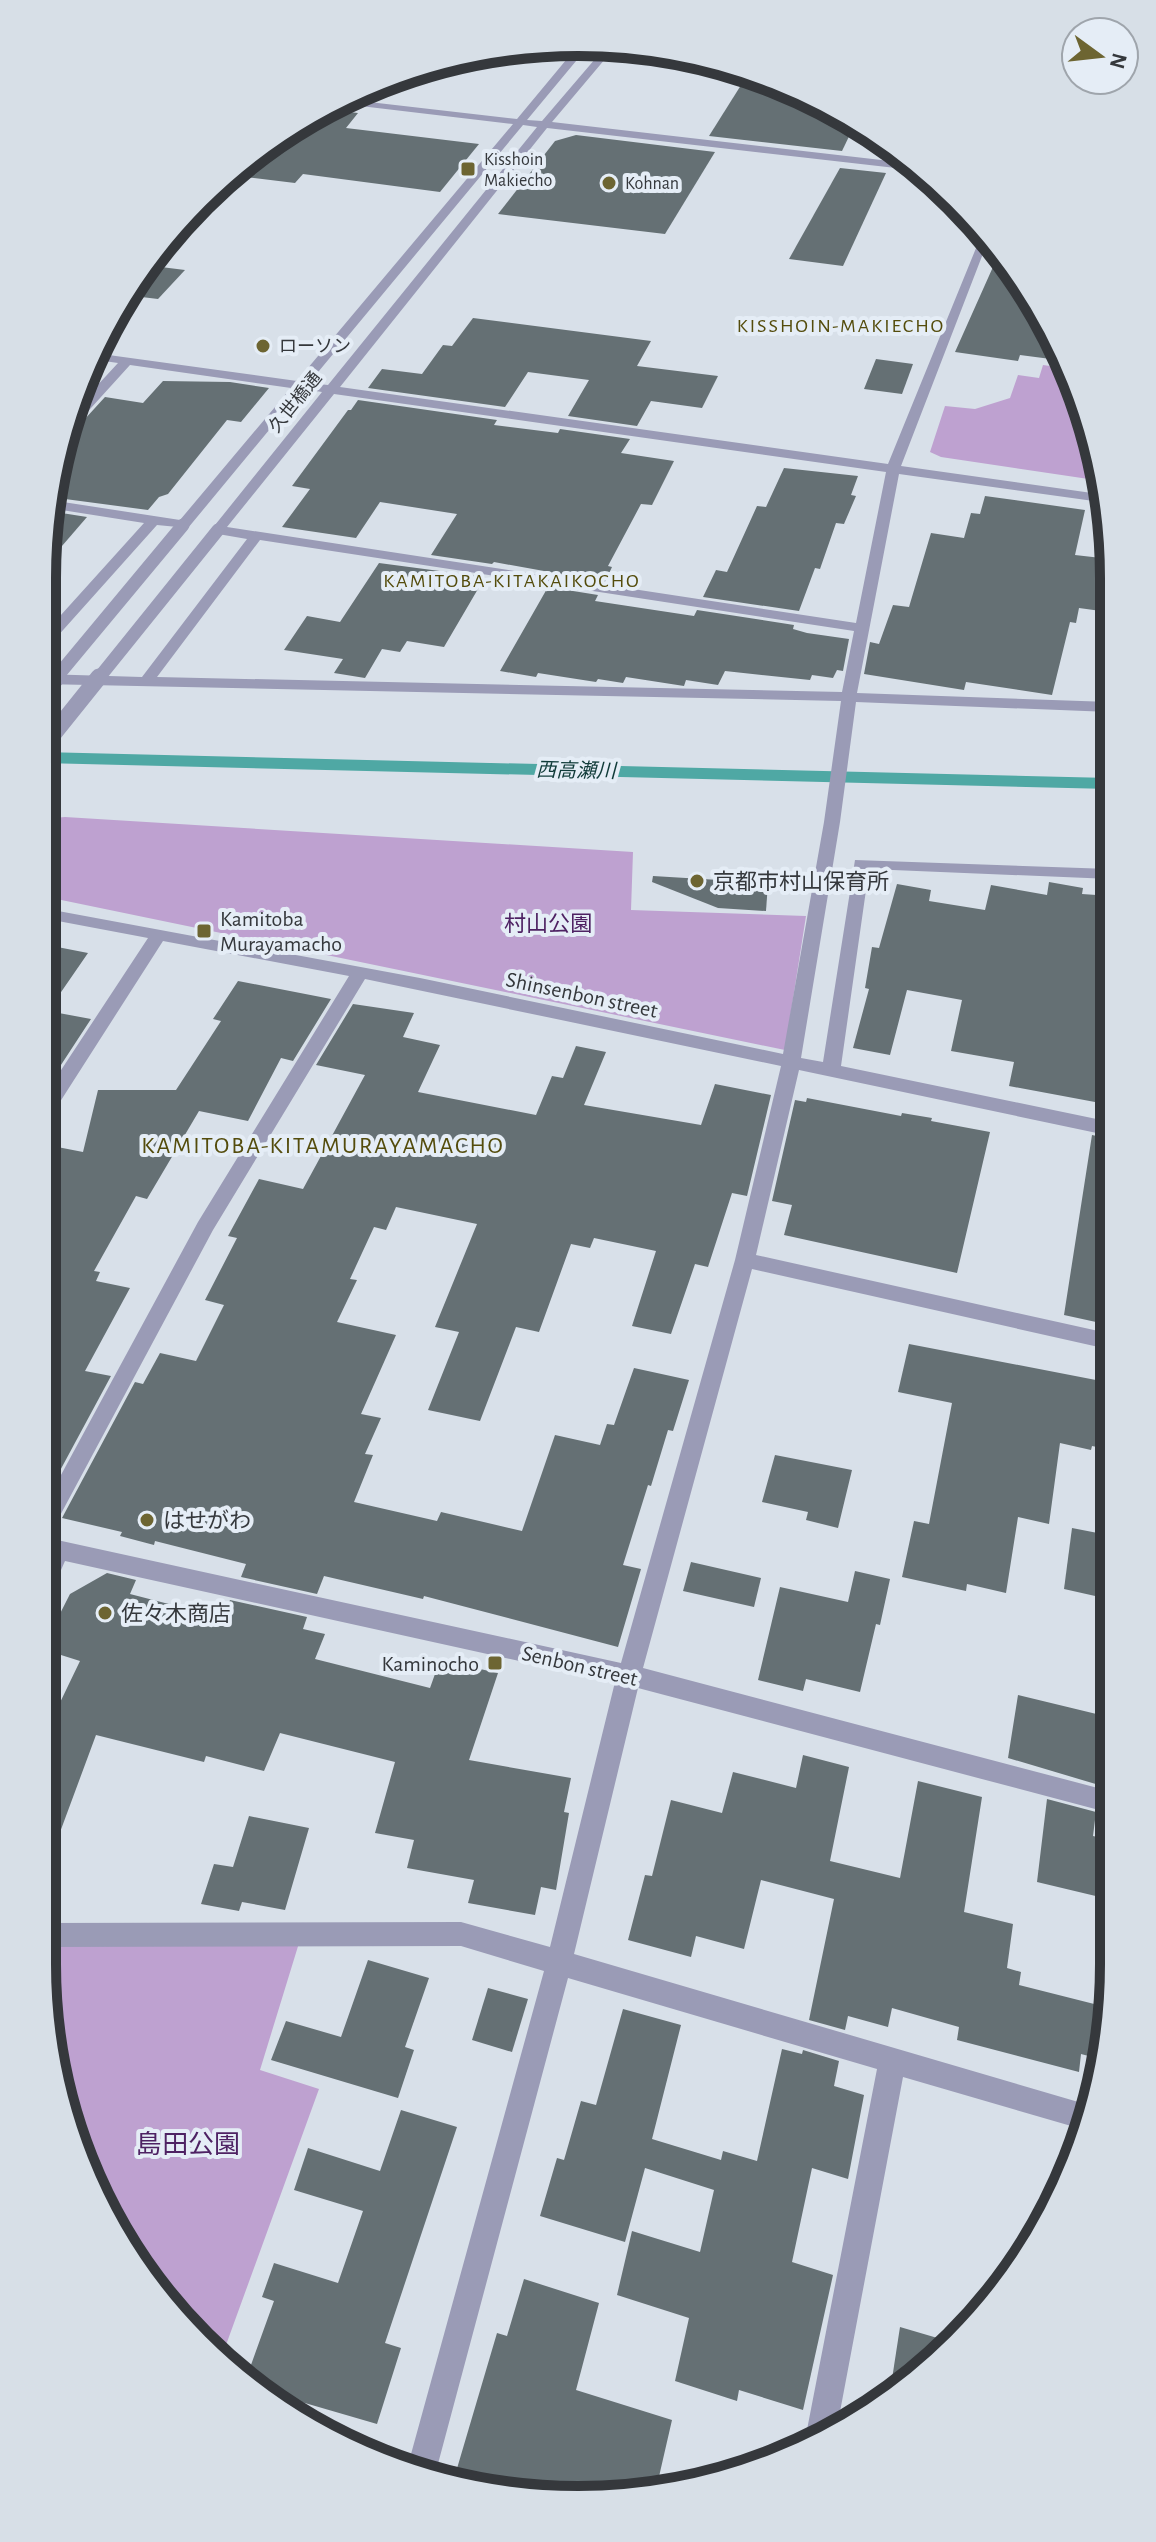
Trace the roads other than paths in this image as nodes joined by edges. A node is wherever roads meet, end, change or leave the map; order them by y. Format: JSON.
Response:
{"nodes":[{"id":1,"x":575,"y":56,"type":"edge"},
{"id":2,"x":602,"y":57,"type":"edge"},
{"id":3,"x":361,"y":104,"type":"edge"},
{"id":4,"x":519,"y":122,"type":"junction"},
{"id":5,"x":544,"y":125,"type":"junction"},
{"id":6,"x":898,"y":165,"type":"edge"},
{"id":7,"x":980,"y":246,"type":"edge"},
{"id":8,"x":105,"y":357,"type":"edge"},
{"id":9,"x":128,"y":360,"type":"junction"},
{"id":10,"x":300,"y":384,"type":"junction"},
{"id":11,"x":332,"y":388,"type":"junction"},
{"id":12,"x":86,"y":406,"type":"edge"},
{"id":13,"x":893,"y":469,"type":"junction"},
{"id":14,"x":1094,"y":497,"type":"edge"},
{"id":15,"x":61,"y":506,"type":"edge"},
{"id":16,"x":154,"y":520,"type":"junction"},
{"id":17,"x":183,"y":525,"type":"junction"},
{"id":18,"x":218,"y":530,"type":"junction"},
{"id":19,"x":256,"y":536,"type":"junction"},
{"id":20,"x":862,"y":628,"type":"junction"},
{"id":21,"x":56,"y":629,"type":"edge"},
{"id":22,"x":56,"y":678,"type":"edge"},
{"id":23,"x":56,"y":679,"type":"edge"},
{"id":24,"x":146,"y":681,"type":"junction"},
{"id":25,"x":849,"y":697,"type":"junction"},
{"id":26,"x":1100,"y":707,"type":"edge"},
{"id":27,"x":56,"y":731,"type":"edge"},
{"id":28,"x":1100,"y":874,"type":"edge"},
{"id":29,"x":56,"y":916,"type":"edge"},
{"id":30,"x":159,"y":935,"type":"junction"},
{"id":31,"x":360,"y":973,"type":"junction"},
{"id":32,"x":791,"y":1063,"type":"junction"},
{"id":33,"x":831,"y":1072,"type":"junction"},
{"id":34,"x":56,"y":1093,"type":"edge"},
{"id":35,"x":1100,"y":1127,"type":"edge"},
{"id":36,"x":745,"y":1260,"type":"junction"},
{"id":37,"x":1100,"y":1339,"type":"edge"},
{"id":38,"x":56,"y":1505,"type":"edge"},
{"id":39,"x":56,"y":1549,"type":"edge"},
{"id":40,"x":629,"y":1675,"type":"junction"},
{"id":41,"x":1100,"y":1800,"type":"edge"},
{"id":42,"x":56,"y":1935,"type":"edge"},
{"id":43,"x":559,"y":1962,"type":"junction"},
{"id":44,"x":892,"y":2062,"type":"junction"},
{"id":45,"x":1077,"y":2115,"type":"edge"},
{"id":46,"x":823,"y":2425,"type":"edge"},
{"id":47,"x":424,"y":2462,"type":"edge"}],
"edges":[{"from":1,"to":4,"type":"street","name":"久世橋通"},
{"from":2,"to":5,"type":"street","name":"久世橋通"},
{"from":3,"to":4,"type":"street"},
{"from":4,"to":5,"type":"street"},
{"from":4,"to":10,"type":"street","name":"久世橋通"},
{"from":5,"to":6,"type":"street"},
{"from":5,"to":11,"type":"street","name":"久世橋通"},
{"from":7,"to":13,"type":"street"},
{"from":8,"to":9,"type":"street"},
{"from":9,"to":10,"type":"street"},
{"from":9,"to":12,"type":"street"},
{"from":10,"to":11,"type":"street"},
{"from":10,"to":17,"type":"street","name":"久世橋通"},
{"from":11,"to":13,"type":"street"},
{"from":11,"to":18,"type":"street","name":"久世橋通"},
{"from":13,"to":14,"type":"street"},
{"from":13,"to":20,"type":"street"},
{"from":15,"to":16,"type":"street"},
{"from":16,"to":17,"type":"street"},
{"from":16,"to":21,"type":"street"},
{"from":17,"to":22,"type":"street","name":"久世橋通","bridge":true},
{"from":18,"to":19,"type":"street"},
{"from":18,"to":27,"type":"street","name":"久世橋通","bridge":true},
{"from":19,"to":20,"type":"street"},
{"from":19,"to":24,"type":"street"},
{"from":20,"to":25,"type":"street"},
{"from":23,"to":24,"type":"street"},
{"from":24,"to":25,"type":"street"},
{"from":25,"to":26,"type":"street"},
{"from":25,"to":32,"type":"street"},
{"from":28,"to":33,"type":"street"},
{"from":29,"to":30,"type":"street","name":"Shinsenbon street"},
{"from":30,"to":31,"type":"street","name":"Shinsenbon street"},
{"from":30,"to":34,"type":"street"},
{"from":31,"to":32,"type":"street","name":"Shinsenbon street"},
{"from":31,"to":38,"type":"street"},
{"from":32,"to":33,"type":"street","name":"Shinsenbon street"},
{"from":32,"to":36,"type":"street"},
{"from":33,"to":35,"type":"street","name":"Shinsenbon street"},
{"from":36,"to":37,"type":"street"},
{"from":36,"to":40,"type":"street"},
{"from":39,"to":40,"type":"street","name":"Senbon street"},
{"from":40,"to":41,"type":"street","name":"Senbon street"},
{"from":40,"to":43,"type":"street"},
{"from":42,"to":43,"type":"street"},
{"from":43,"to":44,"type":"street"},
{"from":43,"to":47,"type":"street"},
{"from":44,"to":45,"type":"street"},
{"from":44,"to":46,"type":"street"}]}
